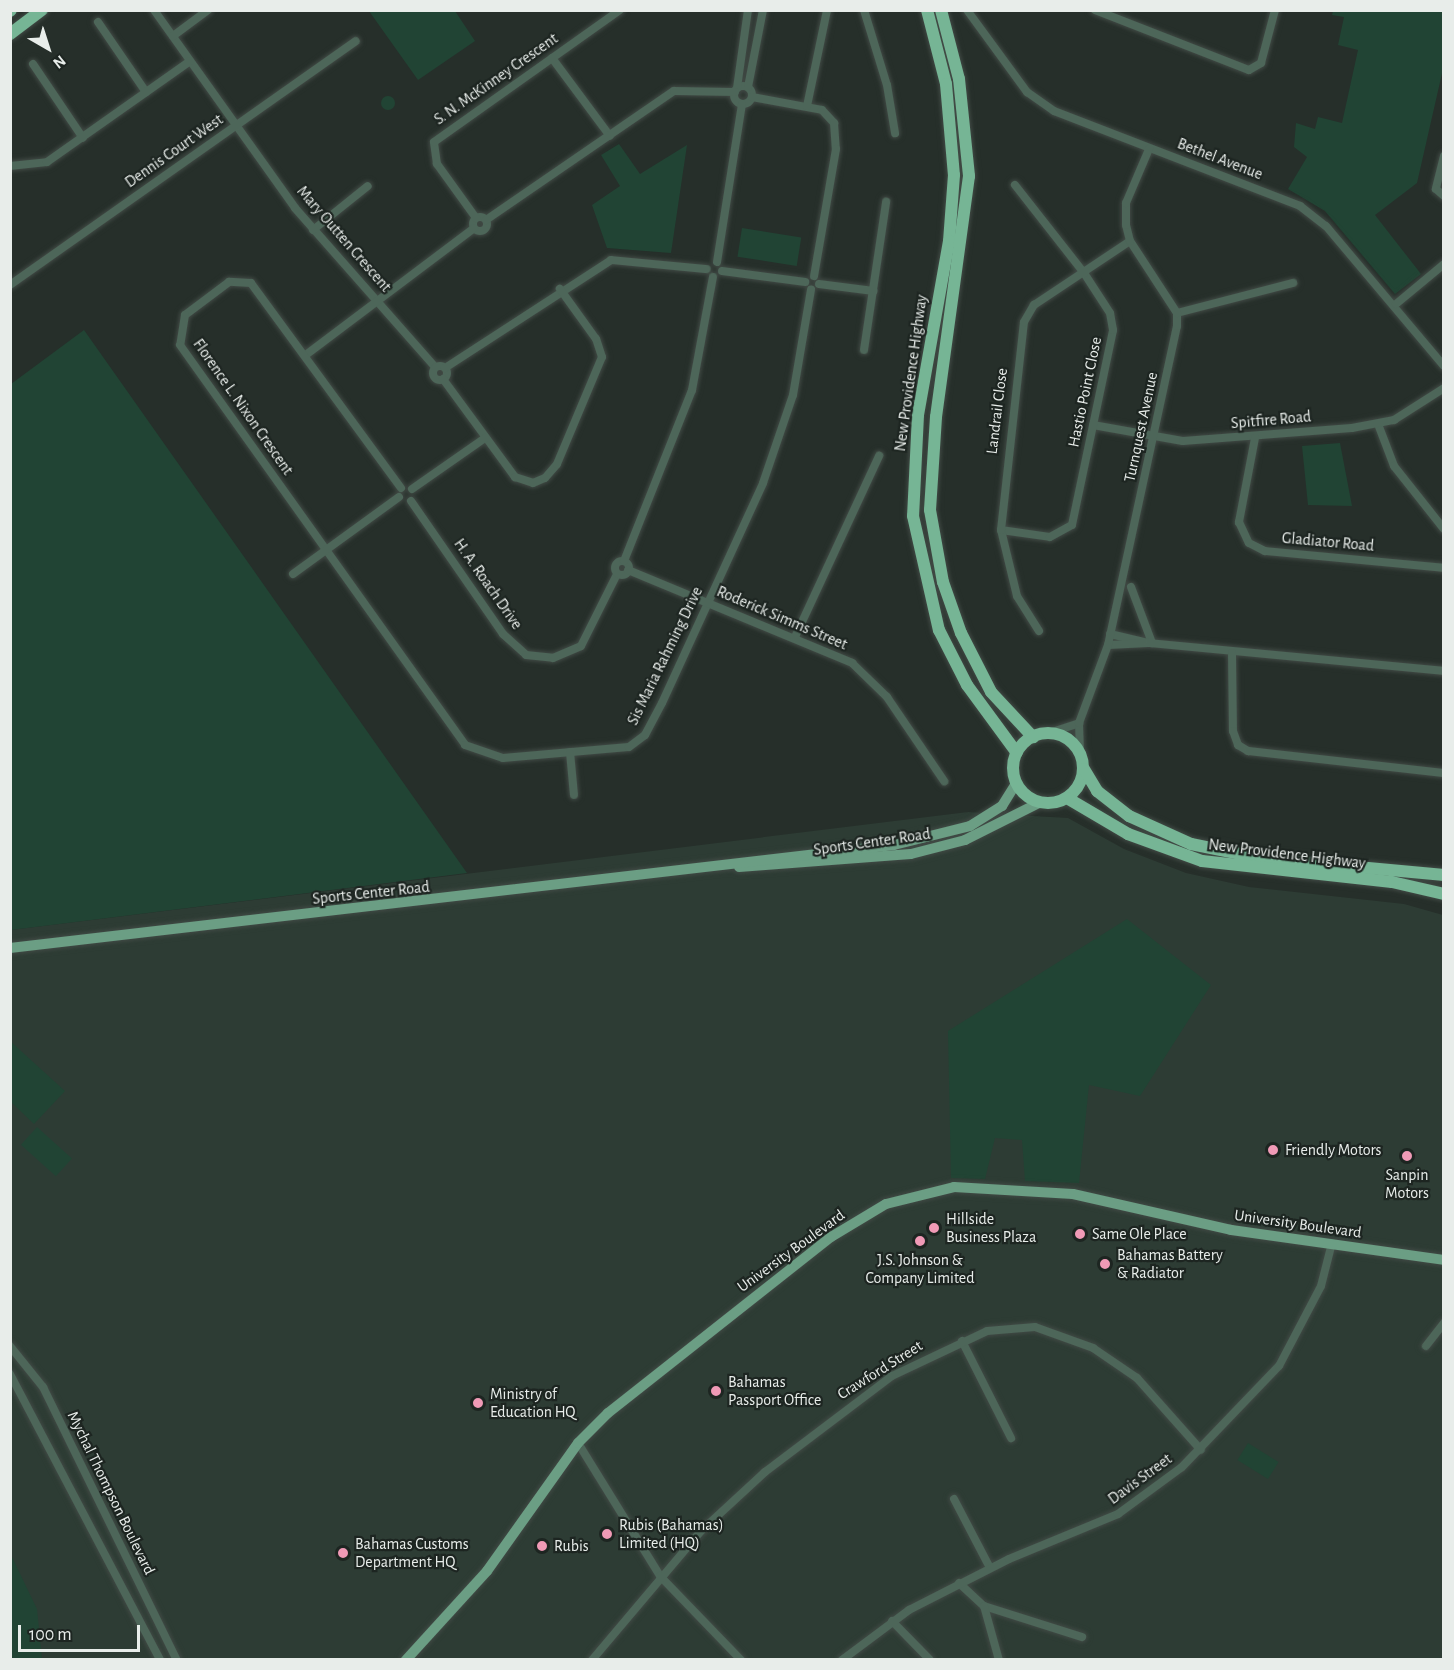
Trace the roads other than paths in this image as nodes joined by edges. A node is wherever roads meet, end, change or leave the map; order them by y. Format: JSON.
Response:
{"nodes":[{"id":1,"x":42,"y":10,"type":"edge"},
{"id":2,"x":154,"y":10,"type":"edge"},
{"id":3,"x":208,"y":10,"type":"edge"},
{"id":4,"x":620,"y":10,"type":"edge"},
{"id":5,"x":748,"y":10,"type":"edge"},
{"id":6,"x":763,"y":10,"type":"edge"},
{"id":7,"x":827,"y":10,"type":"edge"},
{"id":8,"x":864,"y":10,"type":"edge"},
{"id":9,"x":927,"y":10,"type":"edge"},
{"id":10,"x":941,"y":10,"type":"edge"},
{"id":11,"x":967,"y":10,"type":"edge"},
{"id":12,"x":1095,"y":10,"type":"edge"},
{"id":13,"x":1275,"y":10,"type":"edge"},
{"id":14,"x":98,"y":22,"type":"dead end"},
{"id":15,"x":10,"y":34,"type":"edge"},
{"id":16,"x":172,"y":36,"type":"junction"},
{"id":17,"x":356,"y":41,"type":"dead end"},
{"id":18,"x":552,"y":58,"type":"junction"},
{"id":19,"x":190,"y":61,"type":"junction"},
{"id":20,"x":33,"y":64,"type":"dead end"},
{"id":21,"x":748,"y":87,"type":"junction"},
{"id":22,"x":736,"y":90,"type":"junction"},
{"id":23,"x":146,"y":92,"type":"junction"},
{"id":24,"x":752,"y":97,"type":"junction"},
{"id":25,"x":742,"y":104,"type":"junction"},
{"id":26,"x":807,"y":106,"type":"junction"},
{"id":27,"x":237,"y":125,"type":"junction"},
{"id":28,"x":895,"y":133,"type":"dead end"},
{"id":29,"x":610,"y":136,"type":"junction"},
{"id":30,"x":83,"y":138,"type":"junction"},
{"id":31,"x":1149,"y":148,"type":"junction"},
{"id":32,"x":1443,"y":156,"type":"edge"},
{"id":33,"x":10,"y":166,"type":"edge"},
{"id":34,"x":1015,"y":185,"type":"dead end"},
{"id":35,"x":368,"y":186,"type":"dead end"},
{"id":36,"x":1440,"y":194,"type":"edge"},
{"id":37,"x":886,"y":202,"type":"dead end"},
{"id":38,"x":476,"y":218,"type":"junction"},
{"id":39,"x":486,"y":220,"type":"junction"},
{"id":40,"x":474,"y":228,"type":"junction"},
{"id":41,"x":313,"y":230,"type":"junction"},
{"id":42,"x":1130,"y":241,"type":"junction"},
{"id":43,"x":1443,"y":264,"type":"edge"},
{"id":44,"x":720,"y":267,"type":"junction"},
{"id":45,"x":710,"y":273,"type":"junction"},
{"id":46,"x":1084,"y":273,"type":"junction"},
{"id":47,"x":813,"y":276,"type":"junction"},
{"id":48,"x":805,"y":282,"type":"junction"},
{"id":49,"x":1293,"y":283,"type":"dead end"},
{"id":50,"x":819,"y":284,"type":"junction"},
{"id":51,"x":10,"y":285,"type":"edge"},
{"id":52,"x":560,"y":289,"type":"junction"},
{"id":53,"x":811,"y":290,"type":"junction"},
{"id":54,"x":874,"y":291,"type":"junction"},
{"id":55,"x":377,"y":300,"type":"junction"},
{"id":56,"x":1396,"y":304,"type":"junction"},
{"id":57,"x":1177,"y":313,"type":"junction"},
{"id":58,"x":864,"y":350,"type":"dead end"},
{"id":59,"x":307,"y":354,"type":"junction"},
{"id":60,"x":1443,"y":366,"type":"edge"},
{"id":61,"x":435,"y":367,"type":"junction"},
{"id":62,"x":445,"y":368,"type":"junction"},
{"id":63,"x":443,"y":379,"type":"junction"},
{"id":64,"x":1443,"y":388,"type":"edge"},
{"id":65,"x":1378,"y":424,"type":"junction"},
{"id":66,"x":1093,"y":425,"type":"junction"},
{"id":67,"x":485,"y":438,"type":"junction"},
{"id":68,"x":1256,"y":438,"type":"junction"},
{"id":69,"x":1154,"y":440,"type":"junction"},
{"id":70,"x":879,"y":456,"type":"dead end"},
{"id":71,"x":412,"y":489,"type":"junction"},
{"id":72,"x":400,"y":493,"type":"junction"},
{"id":73,"x":411,"y":501,"type":"junction"},
{"id":74,"x":1443,"y":529,"type":"edge"},
{"id":75,"x":1001,"y":530,"type":"junction"},
{"id":76,"x":326,"y":549,"type":"junction"},
{"id":77,"x":624,"y":561,"type":"junction"},
{"id":78,"x":1443,"y":568,"type":"edge"},
{"id":79,"x":628,"y":570,"type":"junction"},
{"id":80,"x":292,"y":574,"type":"dead end"},
{"id":81,"x":617,"y":574,"type":"junction"},
{"id":82,"x":1131,"y":587,"type":"dead end"},
{"id":83,"x":708,"y":603,"type":"junction"},
{"id":84,"x":1039,"y":631,"type":"dead end"},
{"id":85,"x":1110,"y":634,"type":"junction"},
{"id":86,"x":795,"y":637,"type":"junction"},
{"id":87,"x":1150,"y":643,"type":"junction"},
{"id":88,"x":1108,"y":645,"type":"junction"},
{"id":89,"x":1232,"y":653,"type":"junction"},
{"id":90,"x":1443,"y":672,"type":"edge"},
{"id":91,"x":1079,"y":723,"type":"junction"},
{"id":92,"x":1049,"y":733,"type":"junction"},
{"id":93,"x":1033,"y":737,"type":"junction"},
{"id":94,"x":570,"y":752,"type":"junction"},
{"id":95,"x":1080,"y":752,"type":"junction"},
{"id":96,"x":1017,"y":753,"type":"junction"},
{"id":97,"x":1084,"y":769,"type":"junction"},
{"id":98,"x":1443,"y":773,"type":"edge"},
{"id":99,"x":944,"y":781,"type":"dead end"},
{"id":100,"x":1016,"y":784,"type":"junction"},
{"id":101,"x":574,"y":795,"type":"dead end"},
{"id":102,"x":1067,"y":798,"type":"junction"},
{"id":103,"x":1039,"y":803,"type":"junction"},
{"id":104,"x":735,"y":867,"type":"junction"},
{"id":105,"x":1443,"y":875,"type":"edge"},
{"id":106,"x":1443,"y":894,"type":"edge"},
{"id":107,"x":10,"y":948,"type":"edge"},
{"id":108,"x":1332,"y":1243,"type":"junction"},
{"id":109,"x":1443,"y":1260,"type":"edge"},
{"id":110,"x":1443,"y":1323,"type":"edge"},
{"id":111,"x":962,"y":1341,"type":"junction"},
{"id":112,"x":10,"y":1346,"type":"edge"},
{"id":113,"x":1426,"y":1346,"type":"dead end"},
{"id":114,"x":10,"y":1374,"type":"edge"},
{"id":115,"x":1011,"y":1438,"type":"dead end"},
{"id":116,"x":578,"y":1443,"type":"junction"},
{"id":117,"x":1201,"y":1450,"type":"junction"},
{"id":118,"x":954,"y":1499,"type":"dead end"},
{"id":119,"x":990,"y":1568,"type":"junction"},
{"id":120,"x":660,"y":1576,"type":"junction"},
{"id":121,"x":959,"y":1583,"type":"junction"},
{"id":122,"x":984,"y":1606,"type":"junction"},
{"id":123,"x":892,"y":1621,"type":"junction"},
{"id":124,"x":1082,"y":1637,"type":"dead end"},
{"id":125,"x":160,"y":1659,"type":"edge"},
{"id":126,"x":177,"y":1659,"type":"edge"},
{"id":127,"x":406,"y":1659,"type":"edge"},
{"id":128,"x":592,"y":1659,"type":"edge"},
{"id":129,"x":741,"y":1659,"type":"edge"},
{"id":130,"x":842,"y":1659,"type":"edge"},
{"id":131,"x":930,"y":1659,"type":"edge"},
{"id":132,"x":999,"y":1659,"type":"edge"}],
"edges":[{"from":1,"to":15,"type":"highway"},
{"from":2,"to":16,"type":"street","name":"Mary Outten Crescent"},
{"from":3,"to":16,"type":"street"},
{"from":4,"to":18,"type":"street","name":"S. N. McKinney Crescent"},
{"from":5,"to":22,"type":"street"},
{"from":6,"to":21,"type":"street"},
{"from":7,"to":26,"type":"street"},
{"from":8,"to":28,"type":"street"},
{"from":9,"to":96,"type":"highway","name":"New Providence Highway"},
{"from":10,"to":93,"type":"highway","name":"New Providence Highway"},
{"from":11,"to":31,"type":"street","name":"Bethel Avenue"},
{"from":12,"to":13,"type":"street"},
{"from":14,"to":23,"type":"street"},
{"from":16,"to":19,"type":"street","name":"Mary Outten Crescent"},
{"from":17,"to":27,"type":"street","name":"Dennis Court West"},
{"from":18,"to":29,"type":"street"},
{"from":18,"to":38,"type":"street","name":"S. N. McKinney Crescent"},
{"from":19,"to":23,"type":"street"},
{"from":19,"to":27,"type":"street","name":"Mary Outten Crescent"},
{"from":20,"to":30,"type":"street"},
{"from":21,"to":22,"type":"street"},
{"from":21,"to":24,"type":"street"},
{"from":22,"to":25,"type":"street"},
{"from":22,"to":29,"type":"street"},
{"from":23,"to":30,"type":"street"},
{"from":24,"to":25,"type":"street"},
{"from":24,"to":26,"type":"street"},
{"from":25,"to":44,"type":"street"},
{"from":26,"to":47,"type":"street"},
{"from":27,"to":41,"type":"street","name":"Mary Outten Crescent"},
{"from":27,"to":51,"type":"street","name":"Dennis Court West"},
{"from":29,"to":39,"type":"street"},
{"from":30,"to":33,"type":"street"},
{"from":31,"to":42,"type":"street"},
{"from":31,"to":56,"type":"street","name":"Bethel Avenue"},
{"from":32,"to":36,"type":"street"},
{"from":34,"to":46,"type":"street","name":"Hastio Point Close"},
{"from":35,"to":41,"type":"street"},
{"from":37,"to":54,"type":"street"},
{"from":38,"to":39,"type":"street"},
{"from":38,"to":40,"type":"street"},
{"from":39,"to":40,"type":"street"},
{"from":40,"to":55,"type":"street"},
{"from":41,"to":55,"type":"street","name":"Mary Outten Crescent"},
{"from":42,"to":46,"type":"street","name":"Landrail Close"},
{"from":42,"to":57,"type":"street"},
{"from":43,"to":56,"type":"street"},
{"from":44,"to":45,"type":"street"},
{"from":44,"to":45,"type":"street"},
{"from":44,"to":48,"type":"street"},
{"from":45,"to":52,"type":"street"},
{"from":45,"to":77,"type":"street"},
{"from":46,"to":66,"type":"street","name":"Hastio Point Close"},
{"from":46,"to":75,"type":"street","name":"Landrail Close"},
{"from":47,"to":48,"type":"street"},
{"from":47,"to":50,"type":"street"},
{"from":48,"to":53,"type":"street"},
{"from":49,"to":57,"type":"street"},
{"from":50,"to":53,"type":"street"},
{"from":50,"to":54,"type":"street"},
{"from":52,"to":62,"type":"street"},
{"from":52,"to":67,"type":"street"},
{"from":53,"to":83,"type":"street","name":"Sis Maria Rahming Drive"},
{"from":54,"to":58,"type":"street"},
{"from":55,"to":59,"type":"street"},
{"from":55,"to":61,"type":"street","name":"Mary Outten Crescent"},
{"from":56,"to":60,"type":"street","name":"Bethel Avenue"},
{"from":57,"to":69,"type":"street","name":"Turnquest Avenue"},
{"from":59,"to":72,"type":"street","name":"Florence L. Nixon Crescent"},
{"from":59,"to":76,"type":"street","name":"Florence L. Nixon Crescent"},
{"from":61,"to":62,"type":"street"},
{"from":61,"to":63,"type":"street","name":"Mary Outten Crescent"},
{"from":62,"to":63,"type":"street"},
{"from":63,"to":67,"type":"street"},
{"from":64,"to":65,"type":"street","name":"Spitfire Road"},
{"from":65,"to":68,"type":"street","name":"Spitfire Road"},
{"from":65,"to":74,"type":"street"},
{"from":66,"to":69,"type":"street","name":"Spitfire Road"},
{"from":66,"to":75,"type":"street","name":"Hastio Point Close"},
{"from":67,"to":71,"type":"street"},
{"from":68,"to":69,"type":"street","name":"Spitfire Road"},
{"from":68,"to":78,"type":"street","name":"Gladiator Road"},
{"from":69,"to":85,"type":"street","name":"Turnquest Avenue"},
{"from":70,"to":86,"type":"street"},
{"from":71,"to":72,"type":"street"},
{"from":71,"to":73,"type":"street"},
{"from":72,"to":73,"type":"street"},
{"from":72,"to":76,"type":"street"},
{"from":73,"to":81,"type":"street","name":"H. A. Roach Drive"},
{"from":75,"to":84,"type":"street","name":"Landrail Close"},
{"from":76,"to":80,"type":"street"},
{"from":76,"to":94,"type":"street","name":"Sis Maria Rahming Drive"},
{"from":77,"to":79,"type":"street"},
{"from":77,"to":81,"type":"street","name":"H. A. Roach Drive"},
{"from":79,"to":81,"type":"street"},
{"from":79,"to":83,"type":"street","name":"Roderick Simms Street"},
{"from":82,"to":87,"type":"street"},
{"from":83,"to":86,"type":"street","name":"Roderick Simms Street"},
{"from":83,"to":94,"type":"street","name":"Sis Maria Rahming Drive"},
{"from":85,"to":87,"type":"street"},
{"from":85,"to":88,"type":"street","name":"Turnquest Avenue"},
{"from":86,"to":99,"type":"street","name":"Roderick Simms Street"},
{"from":87,"to":88,"type":"street"},
{"from":87,"to":89,"type":"street"},
{"from":88,"to":91,"type":"street","name":"Turnquest Avenue"},
{"from":89,"to":90,"type":"street"},
{"from":89,"to":98,"type":"street"},
{"from":91,"to":92,"type":"street"},
{"from":91,"to":95,"type":"street"},
{"from":92,"to":93,"type":"highway"},
{"from":92,"to":95,"type":"highway"},
{"from":93,"to":96,"type":"highway"},
{"from":94,"to":101,"type":"street"},
{"from":95,"to":97,"type":"highway"},
{"from":96,"to":100,"type":"highway"},
{"from":97,"to":102,"type":"highway"},
{"from":97,"to":105,"type":"highway","name":"New Providence Highway"},
{"from":100,"to":103,"type":"highway"},
{"from":100,"to":104,"type":"main road","name":"Sports Center Road"},
{"from":102,"to":103,"type":"highway"},
{"from":102,"to":106,"type":"highway","name":"New Providence Highway"},
{"from":103,"to":104,"type":"main road","name":"Sports Center Road"},
{"from":104,"to":107,"type":"main road","name":"Sports Center Road"},
{"from":108,"to":109,"type":"main road","name":"University Boulevard"},
{"from":108,"to":116,"type":"main road","name":"University Boulevard"},
{"from":108,"to":117,"type":"street","name":"Davis Street"},
{"from":110,"to":113,"type":"street"},
{"from":111,"to":115,"type":"street"},
{"from":111,"to":117,"type":"street","name":"Crawford Street"},
{"from":111,"to":120,"type":"street","name":"Crawford Street"},
{"from":112,"to":126,"type":"street","name":"Mychal Thompson Boulevard"},
{"from":114,"to":125,"type":"street","name":"Mychal Thompson Boulevard"},
{"from":116,"to":120,"type":"street"},
{"from":116,"to":127,"type":"main road","name":"University Boulevard"},
{"from":117,"to":119,"type":"street","name":"Davis Street"},
{"from":118,"to":119,"type":"street"},
{"from":119,"to":121,"type":"street","name":"Davis Street"},
{"from":120,"to":128,"type":"street","name":"Crawford Street"},
{"from":120,"to":129,"type":"street"},
{"from":121,"to":122,"type":"street"},
{"from":121,"to":123,"type":"street","name":"Davis Street"},
{"from":122,"to":124,"type":"street"},
{"from":122,"to":132,"type":"street"},
{"from":123,"to":130,"type":"street","name":"Davis Street"},
{"from":123,"to":131,"type":"street"}]}
